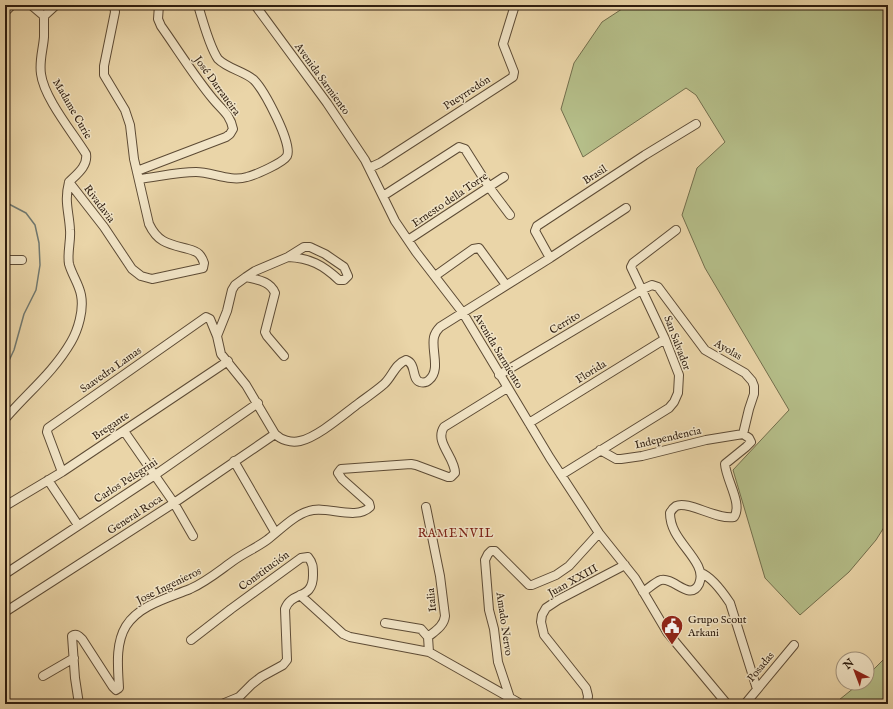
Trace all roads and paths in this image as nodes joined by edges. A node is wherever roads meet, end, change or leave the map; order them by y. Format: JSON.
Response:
{"nodes":[{"id":1,"x":12,"y":5,"type":"edge"},
{"id":2,"x":32,"y":5,"type":"edge"},
{"id":3,"x":56,"y":5,"type":"edge"},
{"id":4,"x":114,"y":5,"type":"edge"},
{"id":5,"x":159,"y":5,"type":"edge"},
{"id":6,"x":198,"y":5,"type":"edge"},
{"id":7,"x":255,"y":5,"type":"edge"},
{"id":8,"x":515,"y":5,"type":"edge"},
{"id":9,"x":5,"y":12,"type":"edge"},
{"id":10,"x":44,"y":16,"type":"junction"},
{"id":11,"x":696,"y":124,"type":"dead end"},
{"id":12,"x":369,"y":168,"type":"junction"},
{"id":13,"x":138,"y":175,"type":"junction"},
{"id":14,"x":504,"y":177,"type":"dead end"},
{"id":15,"x":69,"y":182,"type":"junction"},
{"id":16,"x":489,"y":187,"type":"junction"},
{"id":17,"x":383,"y":196,"type":"junction"},
{"id":18,"x":626,"y":208,"type":"dead end"},
{"id":19,"x":510,"y":215,"type":"dead end"},
{"id":20,"x":676,"y":230,"type":"dead end"},
{"id":21,"x":408,"y":240,"type":"junction"},
{"id":22,"x":288,"y":257,"type":"junction"},
{"id":23,"x":550,"y":258,"type":"junction"},
{"id":24,"x":5,"y":260,"type":"edge"},
{"id":25,"x":22,"y":260,"type":"dead end"},
{"id":26,"x":435,"y":276,"type":"junction"},
{"id":27,"x":246,"y":277,"type":"junction"},
{"id":28,"x":506,"y":286,"type":"junction"},
{"id":29,"x":642,"y":289,"type":"junction"},
{"id":30,"x":463,"y":313,"type":"junction"},
{"id":31,"x":217,"y":336,"type":"junction"},
{"id":32,"x":665,"y":339,"type":"junction"},
{"id":33,"x":284,"y":356,"type":"dead end"},
{"id":34,"x":228,"y":361,"type":"junction"},
{"id":35,"x":499,"y":375,"type":"junction"},
{"id":36,"x":507,"y":388,"type":"junction"},
{"id":37,"x":258,"y":403,"type":"junction"},
{"id":38,"x":5,"y":419,"type":"edge"},
{"id":39,"x":529,"y":423,"type":"junction"},
{"id":40,"x":124,"y":431,"type":"junction"},
{"id":41,"x":275,"y":434,"type":"junction"},
{"id":42,"x":743,"y":434,"type":"junction"},
{"id":43,"x":600,"y":450,"type":"junction"},
{"id":44,"x":234,"y":461,"type":"junction"},
{"id":45,"x":62,"y":472,"type":"junction"},
{"id":46,"x":155,"y":475,"type":"junction"},
{"id":47,"x":561,"y":475,"type":"junction"},
{"id":48,"x":48,"y":480,"type":"junction"},
{"id":49,"x":174,"y":503,"type":"junction"},
{"id":50,"x":5,"y":506,"type":"edge"},
{"id":51,"x":426,"y":507,"type":"dead end"},
{"id":52,"x":78,"y":525,"type":"junction"},
{"id":53,"x":275,"y":532,"type":"junction"},
{"id":54,"x":599,"y":533,"type":"junction"},
{"id":55,"x":193,"y":536,"type":"dead end"},
{"id":56,"x":625,"y":565,"type":"junction"},
{"id":57,"x":701,"y":573,"type":"junction"},
{"id":58,"x":5,"y":574,"type":"edge"},
{"id":59,"x":643,"y":592,"type":"junction"},
{"id":60,"x":300,"y":595,"type":"junction"},
{"id":61,"x":5,"y":612,"type":"edge"},
{"id":62,"x":385,"y":623,"type":"dead end"},
{"id":63,"x":428,"y":637,"type":"junction"},
{"id":64,"x":191,"y":640,"type":"dead end"},
{"id":65,"x":794,"y":645,"type":"dead end"},
{"id":66,"x":429,"y":652,"type":"junction"},
{"id":67,"x":74,"y":658,"type":"junction"},
{"id":68,"x":43,"y":676,"type":"dead end"},
{"id":69,"x":757,"y":689,"type":"junction"},
{"id":70,"x":510,"y":698,"type":"junction"},
{"id":71,"x":79,"y":704,"type":"edge"},
{"id":72,"x":222,"y":704,"type":"edge"},
{"id":73,"x":521,"y":704,"type":"edge"},
{"id":74,"x":587,"y":704,"type":"edge"},
{"id":75,"x":728,"y":704,"type":"edge"},
{"id":76,"x":745,"y":704,"type":"edge"}],
"edges":[{"from":1,"to":9,"type":"street"},
{"from":2,"to":10,"type":"street"},
{"from":3,"to":10,"type":"street"},
{"from":4,"to":13,"type":"street"},
{"from":5,"to":13,"type":"street","name":"José Darraueira"},
{"from":6,"to":13,"type":"street"},
{"from":7,"to":12,"type":"street","name":"Avenida Sarmiento"},
{"from":8,"to":12,"type":"street","name":"Pueyrredón"},
{"from":10,"to":15,"type":"street","name":"Madame Curie"},
{"from":11,"to":23,"type":"street","name":"Brasil"},
{"from":12,"to":17,"type":"street","name":"Avenida Sarmiento"},
{"from":13,"to":15,"type":"street","name":"Rivadavia"},
{"from":14,"to":16,"type":"street","name":"Ernesto della Torre"},
{"from":15,"to":38,"type":"street","name":"Rivadavia"},
{"from":16,"to":17,"type":"street"},
{"from":16,"to":19,"type":"street"},
{"from":16,"to":21,"type":"street","name":"Ernesto della Torre"},
{"from":17,"to":21,"type":"street","name":"Avenida Sarmiento"},
{"from":18,"to":23,"type":"street"},
{"from":20,"to":29,"type":"street","name":"San Salvador"},
{"from":21,"to":26,"type":"street","name":"Avenida Sarmiento"},
{"from":22,"to":22,"type":"street"},
{"from":22,"to":27,"type":"street"},
{"from":23,"to":28,"type":"street"},
{"from":24,"to":25,"type":"street"},
{"from":26,"to":28,"type":"street"},
{"from":26,"to":30,"type":"street","name":"Avenida Sarmiento"},
{"from":27,"to":31,"type":"street"},
{"from":27,"to":33,"type":"street"},
{"from":28,"to":30,"type":"street"},
{"from":29,"to":32,"type":"street","name":"San Salvador"},
{"from":29,"to":35,"type":"street","name":"Cerrito"},
{"from":29,"to":42,"type":"street","name":"Ayolas"},
{"from":30,"to":35,"type":"street","name":"Avenida Sarmiento"},
{"from":30,"to":41,"type":"street"},
{"from":31,"to":34,"type":"street"},
{"from":31,"to":45,"type":"street","name":"Saavedra Lamas"},
{"from":32,"to":39,"type":"street","name":"Florida"},
{"from":32,"to":43,"type":"street","name":"San Salvador"},
{"from":34,"to":37,"type":"street"},
{"from":34,"to":40,"type":"street","name":"Bregante"},
{"from":35,"to":36,"type":"street","name":"Avenida Sarmiento"},
{"from":36,"to":39,"type":"street","name":"Avenida Sarmiento"},
{"from":36,"to":53,"type":"street","name":"Jose Ingenieros"},
{"from":37,"to":41,"type":"street"},
{"from":37,"to":46,"type":"street","name":"Carlos Pelegrini"},
{"from":39,"to":47,"type":"street","name":"Avenida Sarmiento"},
{"from":40,"to":45,"type":"street","name":"Bregante"},
{"from":40,"to":46,"type":"street"},
{"from":41,"to":44,"type":"street","name":"General Roca"},
{"from":42,"to":43,"type":"street","name":"Independencia"},
{"from":42,"to":57,"type":"street"},
{"from":43,"to":47,"type":"street","name":"San Salvador"},
{"from":44,"to":49,"type":"street","name":"General Roca"},
{"from":44,"to":53,"type":"street"},
{"from":45,"to":48,"type":"street","name":"Bregante"},
{"from":46,"to":49,"type":"street"},
{"from":46,"to":52,"type":"street","name":"Carlos Pelegrini"},
{"from":47,"to":54,"type":"street","name":"Avenida Sarmiento"},
{"from":48,"to":50,"type":"street","name":"Bregante"},
{"from":48,"to":52,"type":"street"},
{"from":49,"to":55,"type":"street"},
{"from":49,"to":61,"type":"street","name":"General Roca"},
{"from":51,"to":63,"type":"street","name":"Italia"},
{"from":52,"to":58,"type":"street","name":"Carlos Pelegrini"},
{"from":53,"to":67,"type":"street","name":"Jose Ingenieros"},
{"from":54,"to":56,"type":"street","name":"Avenida Sarmiento"},
{"from":54,"to":70,"type":"street","name":"Amado Nervo"},
{"from":56,"to":59,"type":"street","name":"Avenida Sarmiento"},
{"from":56,"to":74,"type":"street","name":"Juan XXIII"},
{"from":57,"to":59,"type":"street"},
{"from":57,"to":69,"type":"street"},
{"from":59,"to":75,"type":"street","name":"Avenida Sarmiento"},
{"from":60,"to":64,"type":"street","name":"Constitución"},
{"from":60,"to":66,"type":"street"},
{"from":60,"to":72,"type":"street","name":"Constitución"},
{"from":62,"to":63,"type":"street"},
{"from":63,"to":66,"type":"street"},
{"from":65,"to":69,"type":"street","name":"Posadas"},
{"from":66,"to":70,"type":"street"},
{"from":67,"to":68,"type":"street"},
{"from":67,"to":71,"type":"street","name":"Jose Ingenieros"},
{"from":69,"to":76,"type":"street","name":"Posadas"},
{"from":70,"to":73,"type":"street"}]}
